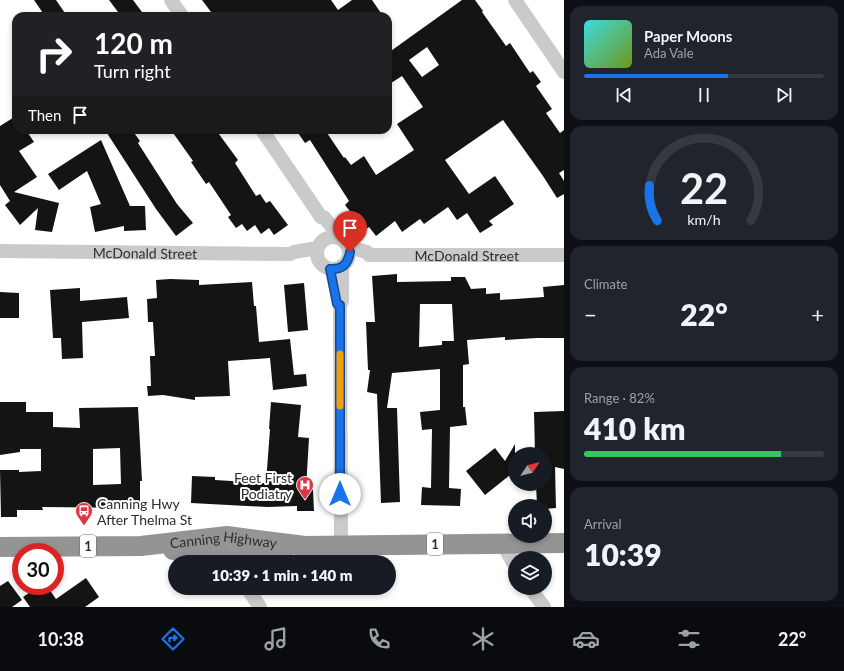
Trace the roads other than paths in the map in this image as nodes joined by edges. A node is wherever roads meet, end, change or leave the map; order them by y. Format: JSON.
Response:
{"nodes":[{"id":1,"x":171,"y":0,"type":"edge"},
{"id":2,"x":514,"y":0,"type":"edge"},
{"id":3,"x":179,"y":12,"type":"edge"},
{"id":4,"x":564,"y":72,"type":"edge"},
{"id":5,"x":265,"y":134,"type":"edge"},
{"id":6,"x":321,"y":217,"type":"junction"},
{"id":7,"x":344,"y":243,"type":"junction"},
{"id":8,"x":320,"y":249,"type":"junction"},
{"id":9,"x":0,"y":251,"type":"edge"},
{"id":10,"x":369,"y":255,"type":"junction"},
{"id":11,"x":564,"y":255,"type":"edge"},
{"id":12,"x":340,"y":266,"type":"junction"},
{"id":13,"x":502,"y":543,"type":"junction"},
{"id":14,"x":564,"y":543,"type":"edge"},
{"id":15,"x":341,"y":545,"type":"junction"},
{"id":16,"x":141,"y":546,"type":"junction"},
{"id":17,"x":305,"y":546,"type":"junction"},
{"id":18,"x":0,"y":547,"type":"edge"},
{"id":19,"x":508,"y":554,"type":"edge"},
{"id":20,"x":201,"y":555,"type":"edge"},
{"id":21,"x":260,"y":555,"type":"edge"},
{"id":22,"x":252,"y":595,"type":"edge"},
{"id":23,"x":535,"y":595,"type":"edge"},
{"id":24,"x":260,"y":607,"type":"edge"},
{"id":25,"x":544,"y":607,"type":"edge"}],
"edges":[{"from":1,"to":3,"type":"street"},
{"from":2,"to":4,"type":"street"},
{"from":5,"to":6,"type":"street"},
{"from":6,"to":7,"type":"street"},
{"from":6,"to":8,"type":"street"},
{"from":7,"to":8,"type":"street"},
{"from":7,"to":10,"type":"street","name":"McDonald Street"},
{"from":7,"to":12,"type":"street"},
{"from":8,"to":9,"type":"street","name":"McDonald Street"},
{"from":8,"to":12,"type":"street"},
{"from":10,"to":11,"type":"street","name":"McDonald Street"},
{"from":10,"to":12,"type":"street","name":"McDonald Street"},
{"from":12,"to":15,"type":"street"},
{"from":13,"to":14,"type":"highway","name":"Canning Highway","number":"1"},
{"from":13,"to":15,"type":"highway","name":"Canning Highway","number":"1"},
{"from":13,"to":19,"type":"street"},
{"from":15,"to":17,"type":"highway","name":"Canning Highway","number":"1"},
{"from":16,"to":17,"type":"highway","name":"Canning Highway","number":"1"},
{"from":16,"to":18,"type":"highway","name":"Canning Highway","number":"1"},
{"from":16,"to":20,"type":"highway","name":"Canning Highway","number":"1"},
{"from":17,"to":21,"type":"highway","name":"Canning Highway","number":"1"},
{"from":22,"to":24,"type":"street"},
{"from":23,"to":25,"type":"street"}]}
